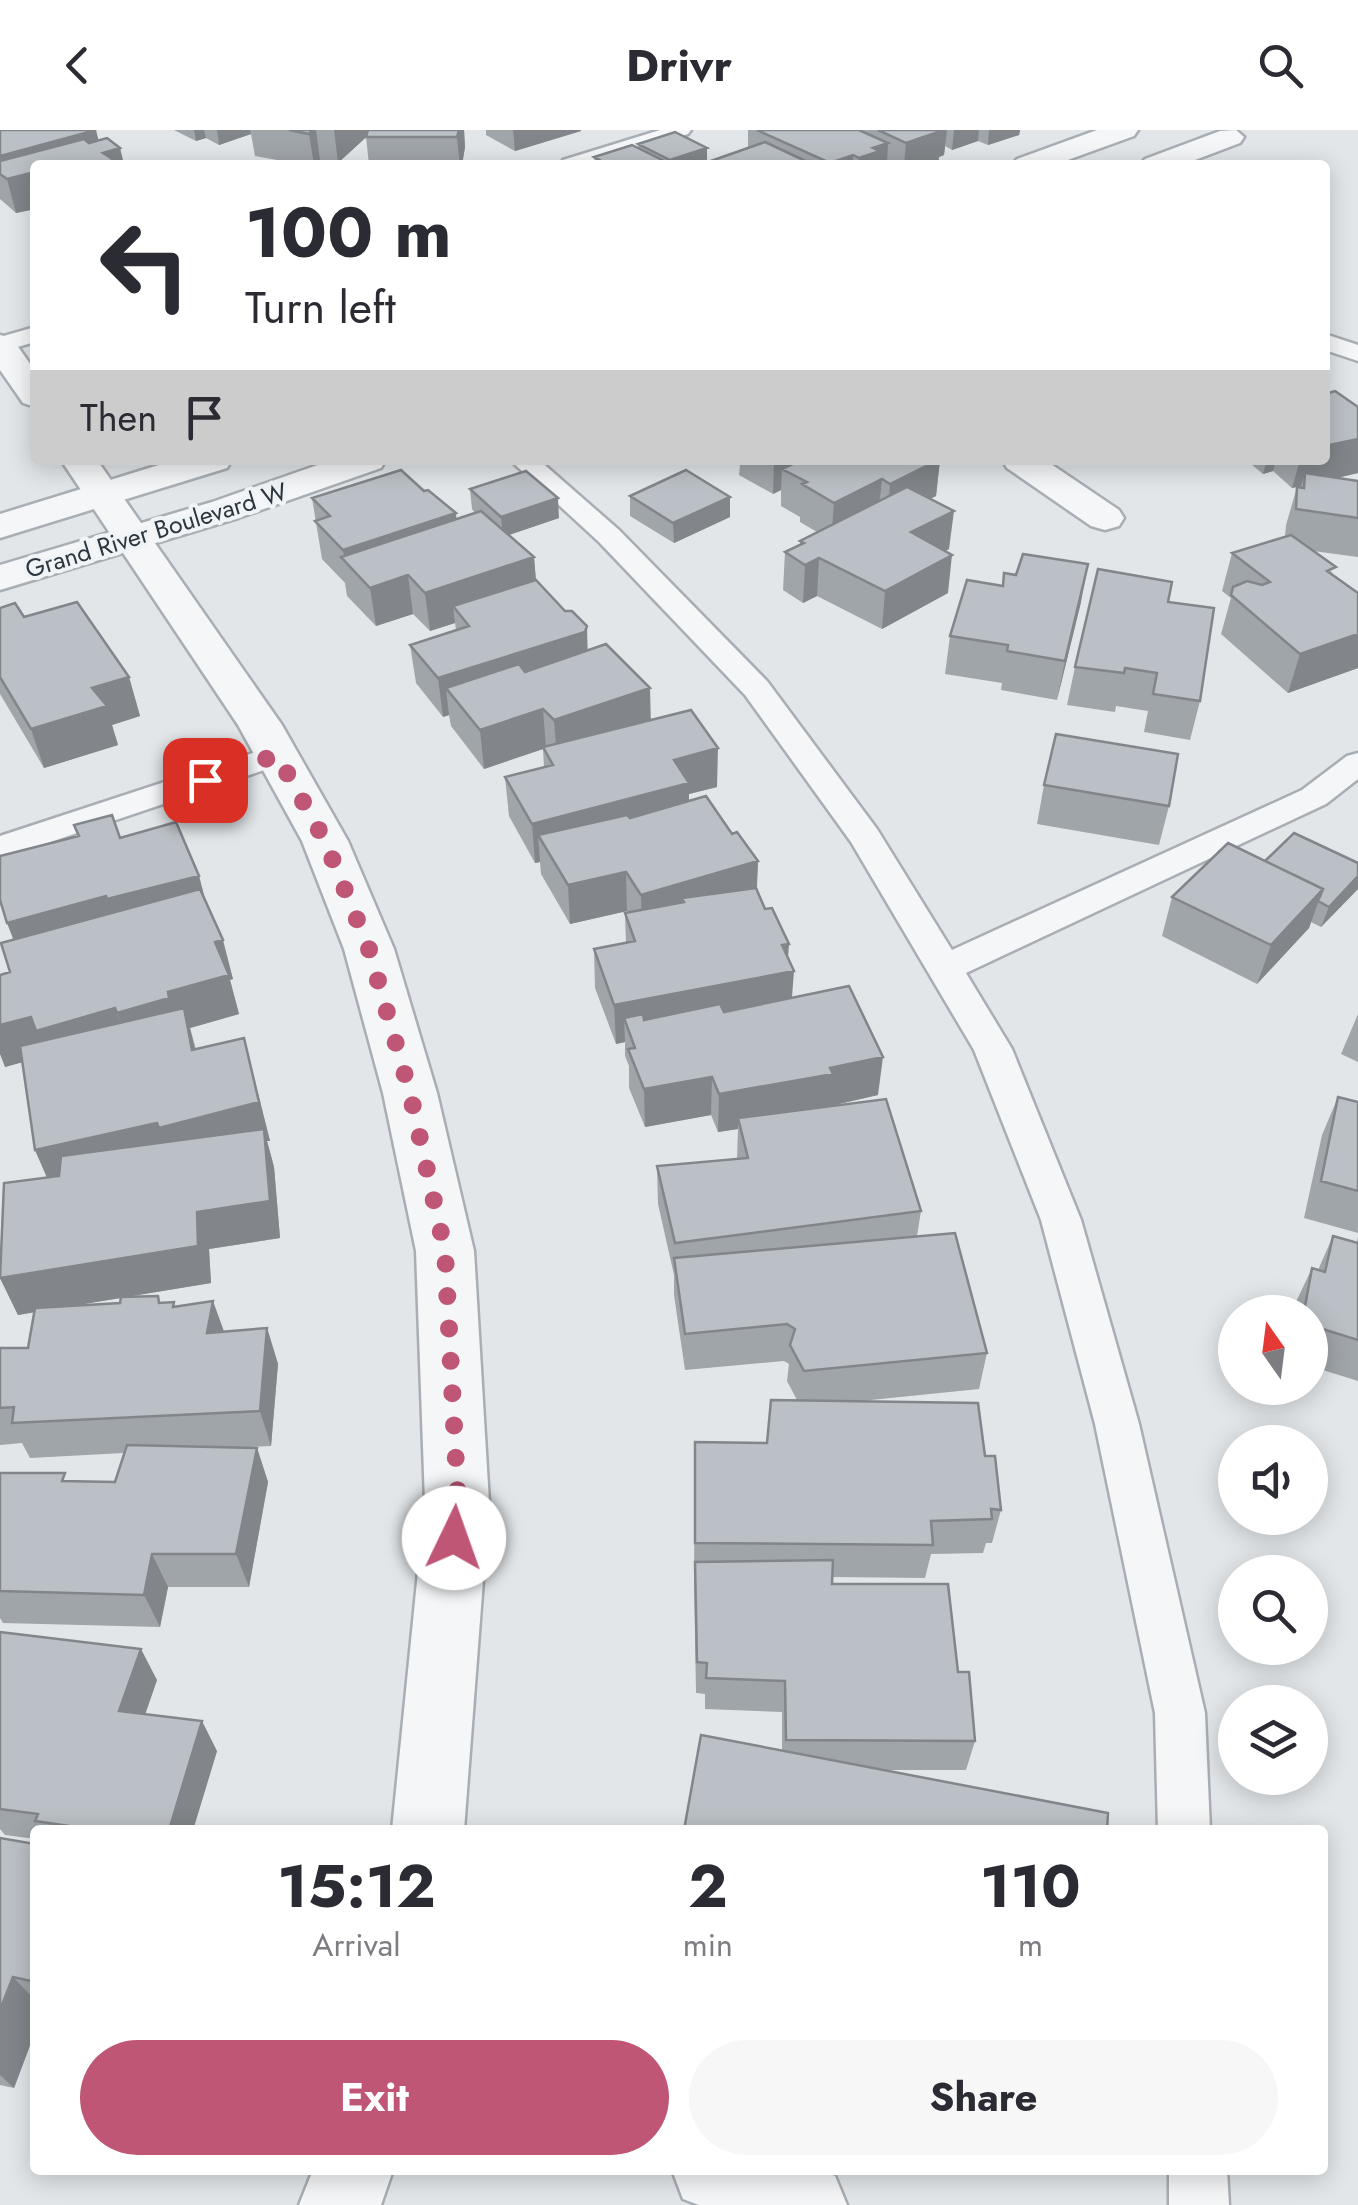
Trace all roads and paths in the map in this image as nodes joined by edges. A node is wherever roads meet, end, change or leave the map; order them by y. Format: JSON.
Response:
{"nodes":[{"id":1,"x":681,"y":130,"type":"edge"},
{"id":2,"x":1124,"y":130,"type":"edge"},
{"id":3,"x":1222,"y":133,"type":"edge"},
{"id":4,"x":586,"y":160,"type":"edge"},
{"id":5,"x":1041,"y":160,"type":"edge"},
{"id":6,"x":1165,"y":160,"type":"edge"},
{"id":7,"x":30,"y":336,"type":"edge"},
{"id":8,"x":1330,"y":343,"type":"edge"},
{"id":9,"x":0,"y":345,"type":"edge"},
{"id":10,"x":1358,"y":354,"type":"edge"},
{"id":11,"x":30,"y":389,"type":"edge"},
{"id":12,"x":82,"y":465,"type":"edge"},
{"id":13,"x":198,"y":465,"type":"edge"},
{"id":14,"x":353,"y":465,"type":"edge"},
{"id":15,"x":529,"y":465,"type":"edge"},
{"id":16,"x":1027,"y":465,"type":"edge"},
{"id":17,"x":102,"y":494,"type":"junction"},
{"id":18,"x":1105,"y":518,"type":"dead end"},
{"id":19,"x":0,"y":526,"type":"edge"},
{"id":20,"x":132,"y":539,"type":"junction"},
{"id":21,"x":0,"y":578,"type":"edge"},
{"id":22,"x":277,"y":755,"type":"junction"},
{"id":23,"x":1358,"y":763,"type":"edge"},
{"id":24,"x":0,"y":848,"type":"edge"},
{"id":25,"x":945,"y":968,"type":"junction"},
{"id":26,"x":428,"y":1825,"type":"edge"},
{"id":27,"x":1184,"y":1825,"type":"edge"},
{"id":28,"x":351,"y":2175,"type":"edge"},
{"id":29,"x":725,"y":2175,"type":"edge"},
{"id":30,"x":1198,"y":2175,"type":"edge"},
{"id":31,"x":340,"y":2205,"type":"edge"},
{"id":32,"x":806,"y":2205,"type":"edge"},
{"id":33,"x":1199,"y":2205,"type":"edge"}],
"edges":[{"from":1,"to":4,"type":"lane"},
{"from":2,"to":5,"type":"street"},
{"from":3,"to":6,"type":"street"},
{"from":7,"to":9,"type":"lane"},
{"from":8,"to":10,"type":"lane"},
{"from":9,"to":11,"type":"street"},
{"from":12,"to":17,"type":"street"},
{"from":13,"to":17,"type":"street","name":"Grand River Boulevard W"},
{"from":14,"to":20,"type":"street","name":"Grand River Boulevard W"},
{"from":15,"to":25,"type":"lane"},
{"from":16,"to":18,"type":"street"},
{"from":17,"to":19,"type":"street","name":"Grand River Boulevard W"},
{"from":17,"to":20,"type":"street"},
{"from":20,"to":21,"type":"street","name":"Grand River Boulevard W"},
{"from":20,"to":22,"type":"street"},
{"from":22,"to":24,"type":"lane"},
{"from":22,"to":26,"type":"street"},
{"from":23,"to":25,"type":"lane"},
{"from":25,"to":27,"type":"lane"},
{"from":28,"to":31,"type":"street"},
{"from":29,"to":32,"type":"street"},
{"from":30,"to":33,"type":"lane"}]}
